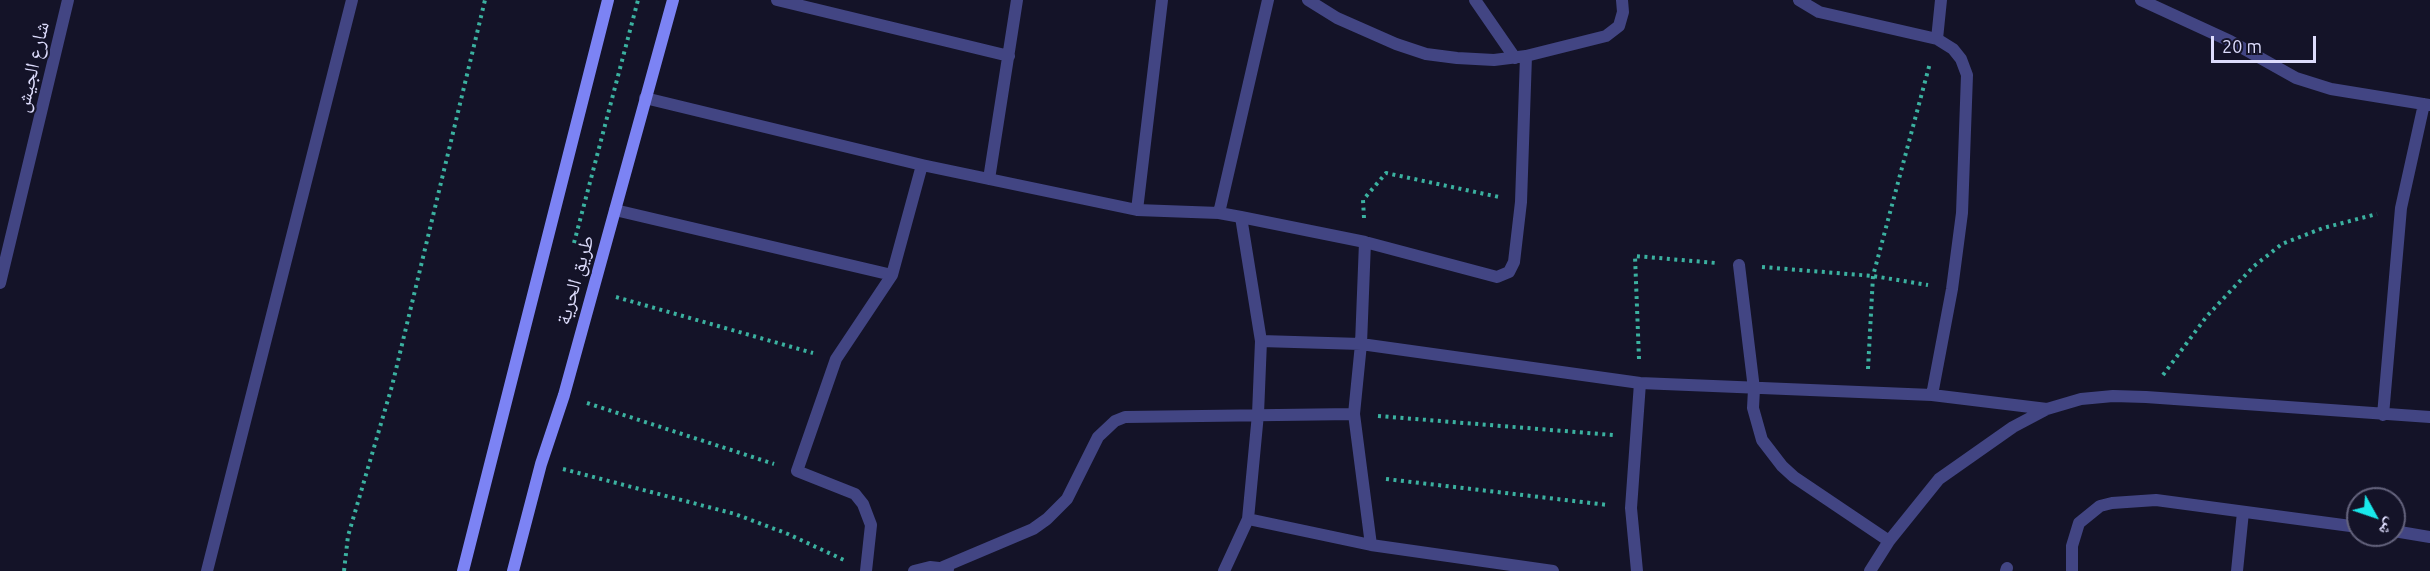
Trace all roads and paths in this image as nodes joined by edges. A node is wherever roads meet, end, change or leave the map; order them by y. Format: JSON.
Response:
{"nodes":[{"id":1,"x":68,"y":0,"type":"edge"},
{"id":2,"x":352,"y":0,"type":"edge"},
{"id":3,"x":485,"y":0,"type":"edge"},
{"id":4,"x":608,"y":0,"type":"edge"},
{"id":5,"x":673,"y":0,"type":"edge"},
{"id":6,"x":777,"y":0,"type":"edge"},
{"id":7,"x":1017,"y":0,"type":"edge"},
{"id":8,"x":1162,"y":0,"type":"edge"},
{"id":9,"x":1268,"y":0,"type":"edge"},
{"id":10,"x":1308,"y":0,"type":"edge"},
{"id":11,"x":1475,"y":0,"type":"edge"},
{"id":12,"x":1622,"y":0,"type":"edge"},
{"id":13,"x":1799,"y":0,"type":"edge"},
{"id":14,"x":1941,"y":0,"type":"edge"},
{"id":15,"x":2141,"y":0,"type":"edge"},
{"id":16,"x":1937,"y":39,"type":"junction"},
{"id":17,"x":1009,"y":56,"type":"junction"},
{"id":18,"x":1520,"y":57,"type":"junction"},
{"id":19,"x":645,"y":98,"type":"junction"},
{"id":20,"x":2427,"y":105,"type":"edge"},
{"id":21,"x":922,"y":165,"type":"junction"},
{"id":22,"x":989,"y":179,"type":"junction"},
{"id":23,"x":1521,"y":202,"type":"junction"},
{"id":24,"x":2401,"y":208,"type":"junction"},
{"id":25,"x":615,"y":210,"type":"junction"},
{"id":26,"x":1137,"y":210,"type":"junction"},
{"id":27,"x":1219,"y":213,"type":"junction"},
{"id":28,"x":1241,"y":217,"type":"junction"},
{"id":29,"x":1365,"y":242,"type":"junction"},
{"id":30,"x":1739,"y":265,"type":"junction"},
{"id":31,"x":892,"y":275,"type":"junction"},
{"id":32,"x":1873,"y":276,"type":"junction"},
{"id":33,"x":0,"y":283,"type":"edge"},
{"id":34,"x":1952,"y":289,"type":"junction"},
{"id":35,"x":592,"y":290,"type":"junction"},
{"id":36,"x":1262,"y":342,"type":"junction"},
{"id":37,"x":1361,"y":344,"type":"junction"},
{"id":38,"x":836,"y":360,"type":"junction"},
{"id":39,"x":1640,"y":383,"type":"junction"},
{"id":40,"x":1754,"y":389,"type":"junction"},
{"id":41,"x":1867,"y":391,"type":"junction"},
{"id":42,"x":564,"y":395,"type":"junction"},
{"id":43,"x":1932,"y":395,"type":"junction"},
{"id":44,"x":2146,"y":398,"type":"junction"},
{"id":45,"x":2047,"y":409,"type":"junction"},
{"id":46,"x":1258,"y":414,"type":"junction"},
{"id":47,"x":1354,"y":414,"type":"junction"},
{"id":48,"x":2383,"y":415,"type":"junction"},
{"id":49,"x":2430,"y":417,"type":"edge"},
{"id":50,"x":1636,"y":437,"type":"junction"},
{"id":51,"x":541,"y":464,"type":"junction"},
{"id":52,"x":797,"y":471,"type":"junction"},
{"id":53,"x":1361,"y":477,"type":"junction"},
{"id":54,"x":1631,"y":508,"type":"junction"},
{"id":55,"x":2243,"y":512,"type":"junction"},
{"id":56,"x":1248,"y":519,"type":"junction"},
{"id":57,"x":2346,"y":525,"type":"edge"},
{"id":58,"x":2406,"y":533,"type":"edge"},
{"id":59,"x":2430,"y":537,"type":"edge"},
{"id":60,"x":1889,"y":541,"type":"junction"},
{"id":61,"x":1371,"y":545,"type":"junction"},
{"id":62,"x":949,"y":569,"type":"edge"},
{"id":63,"x":207,"y":571,"type":"edge"},
{"id":64,"x":344,"y":571,"type":"edge"},
{"id":65,"x":463,"y":571,"type":"edge"},
{"id":66,"x":513,"y":571,"type":"edge"},
{"id":67,"x":866,"y":571,"type":"edge"},
{"id":68,"x":914,"y":571,"type":"edge"},
{"id":69,"x":1224,"y":571,"type":"edge"},
{"id":70,"x":1553,"y":571,"type":"edge"},
{"id":71,"x":1637,"y":571,"type":"edge"},
{"id":72,"x":1870,"y":571,"type":"edge"},
{"id":73,"x":2072,"y":571,"type":"edge"},
{"id":74,"x":2237,"y":571,"type":"edge"}],
"edges":[{"from":1,"to":33,"type":"street","name":"شارع الجيش"},
{"from":2,"to":63,"type":"street"},
{"from":3,"to":64,"type":"path"},
{"from":4,"to":65,"type":"main road","name":"طريق الحرية"},
{"from":5,"to":19,"type":"main road","name":"طريق الحرية"},
{"from":6,"to":17,"type":"street"},
{"from":7,"to":17,"type":"street"},
{"from":8,"to":26,"type":"street"},
{"from":9,"to":27,"type":"street"},
{"from":10,"to":18,"type":"street"},
{"from":11,"to":18,"type":"street"},
{"from":12,"to":18,"type":"street"},
{"from":13,"to":16,"type":"street"},
{"from":14,"to":16,"type":"street"},
{"from":15,"to":20,"type":"street"},
{"from":16,"to":32,"type":"path"},
{"from":16,"to":34,"type":"street"},
{"from":17,"to":22,"type":"street"},
{"from":18,"to":23,"type":"street"},
{"from":19,"to":21,"type":"street"},
{"from":19,"to":25,"type":"main road","name":"طريق الحرية"},
{"from":20,"to":24,"type":"street"},
{"from":21,"to":22,"type":"street"},
{"from":21,"to":31,"type":"street"},
{"from":22,"to":26,"type":"street"},
{"from":23,"to":29,"type":"path"},
{"from":23,"to":29,"type":"street"},
{"from":24,"to":44,"type":"path"},
{"from":24,"to":48,"type":"street"},
{"from":25,"to":31,"type":"street"},
{"from":25,"to":35,"type":"main road","name":"طريق الحرية"},
{"from":26,"to":27,"type":"street"},
{"from":27,"to":28,"type":"street"},
{"from":28,"to":29,"type":"street"},
{"from":28,"to":36,"type":"street"},
{"from":29,"to":37,"type":"street"},
{"from":30,"to":32,"type":"path"},
{"from":30,"to":39,"type":"path"},
{"from":30,"to":40,"type":"street"},
{"from":31,"to":38,"type":"street"},
{"from":32,"to":34,"type":"path"},
{"from":32,"to":41,"type":"path"},
{"from":34,"to":43,"type":"street"},
{"from":35,"to":38,"type":"path"},
{"from":35,"to":42,"type":"main road","name":"طريق الحرية"},
{"from":36,"to":37,"type":"street"},
{"from":36,"to":46,"type":"street"},
{"from":37,"to":39,"type":"street"},
{"from":37,"to":47,"type":"street"},
{"from":38,"to":52,"type":"street"},
{"from":39,"to":40,"type":"street"},
{"from":39,"to":50,"type":"street"},
{"from":40,"to":41,"type":"street"},
{"from":40,"to":60,"type":"street"},
{"from":41,"to":43,"type":"street"},
{"from":42,"to":51,"type":"main road","name":"طريق الحرية"},
{"from":42,"to":52,"type":"path"},
{"from":43,"to":45,"type":"street"},
{"from":44,"to":45,"type":"street"},
{"from":44,"to":48,"type":"street"},
{"from":45,"to":60,"type":"street"},
{"from":46,"to":47,"type":"street"},
{"from":46,"to":56,"type":"street"},
{"from":46,"to":62,"type":"street"},
{"from":47,"to":50,"type":"path"},
{"from":47,"to":53,"type":"street"},
{"from":48,"to":49,"type":"street"},
{"from":50,"to":54,"type":"street"},
{"from":51,"to":66,"type":"main road","name":"طريق الحرية"},
{"from":51,"to":67,"type":"path"},
{"from":52,"to":67,"type":"street"},
{"from":53,"to":54,"type":"path"},
{"from":53,"to":61,"type":"street"},
{"from":54,"to":71,"type":"street"},
{"from":55,"to":57,"type":"street"},
{"from":55,"to":73,"type":"street"},
{"from":55,"to":74,"type":"street"},
{"from":56,"to":61,"type":"street"},
{"from":56,"to":69,"type":"street"},
{"from":58,"to":59,"type":"street"},
{"from":60,"to":72,"type":"street"},
{"from":61,"to":70,"type":"street"},
{"from":62,"to":68,"type":"street"}]}
